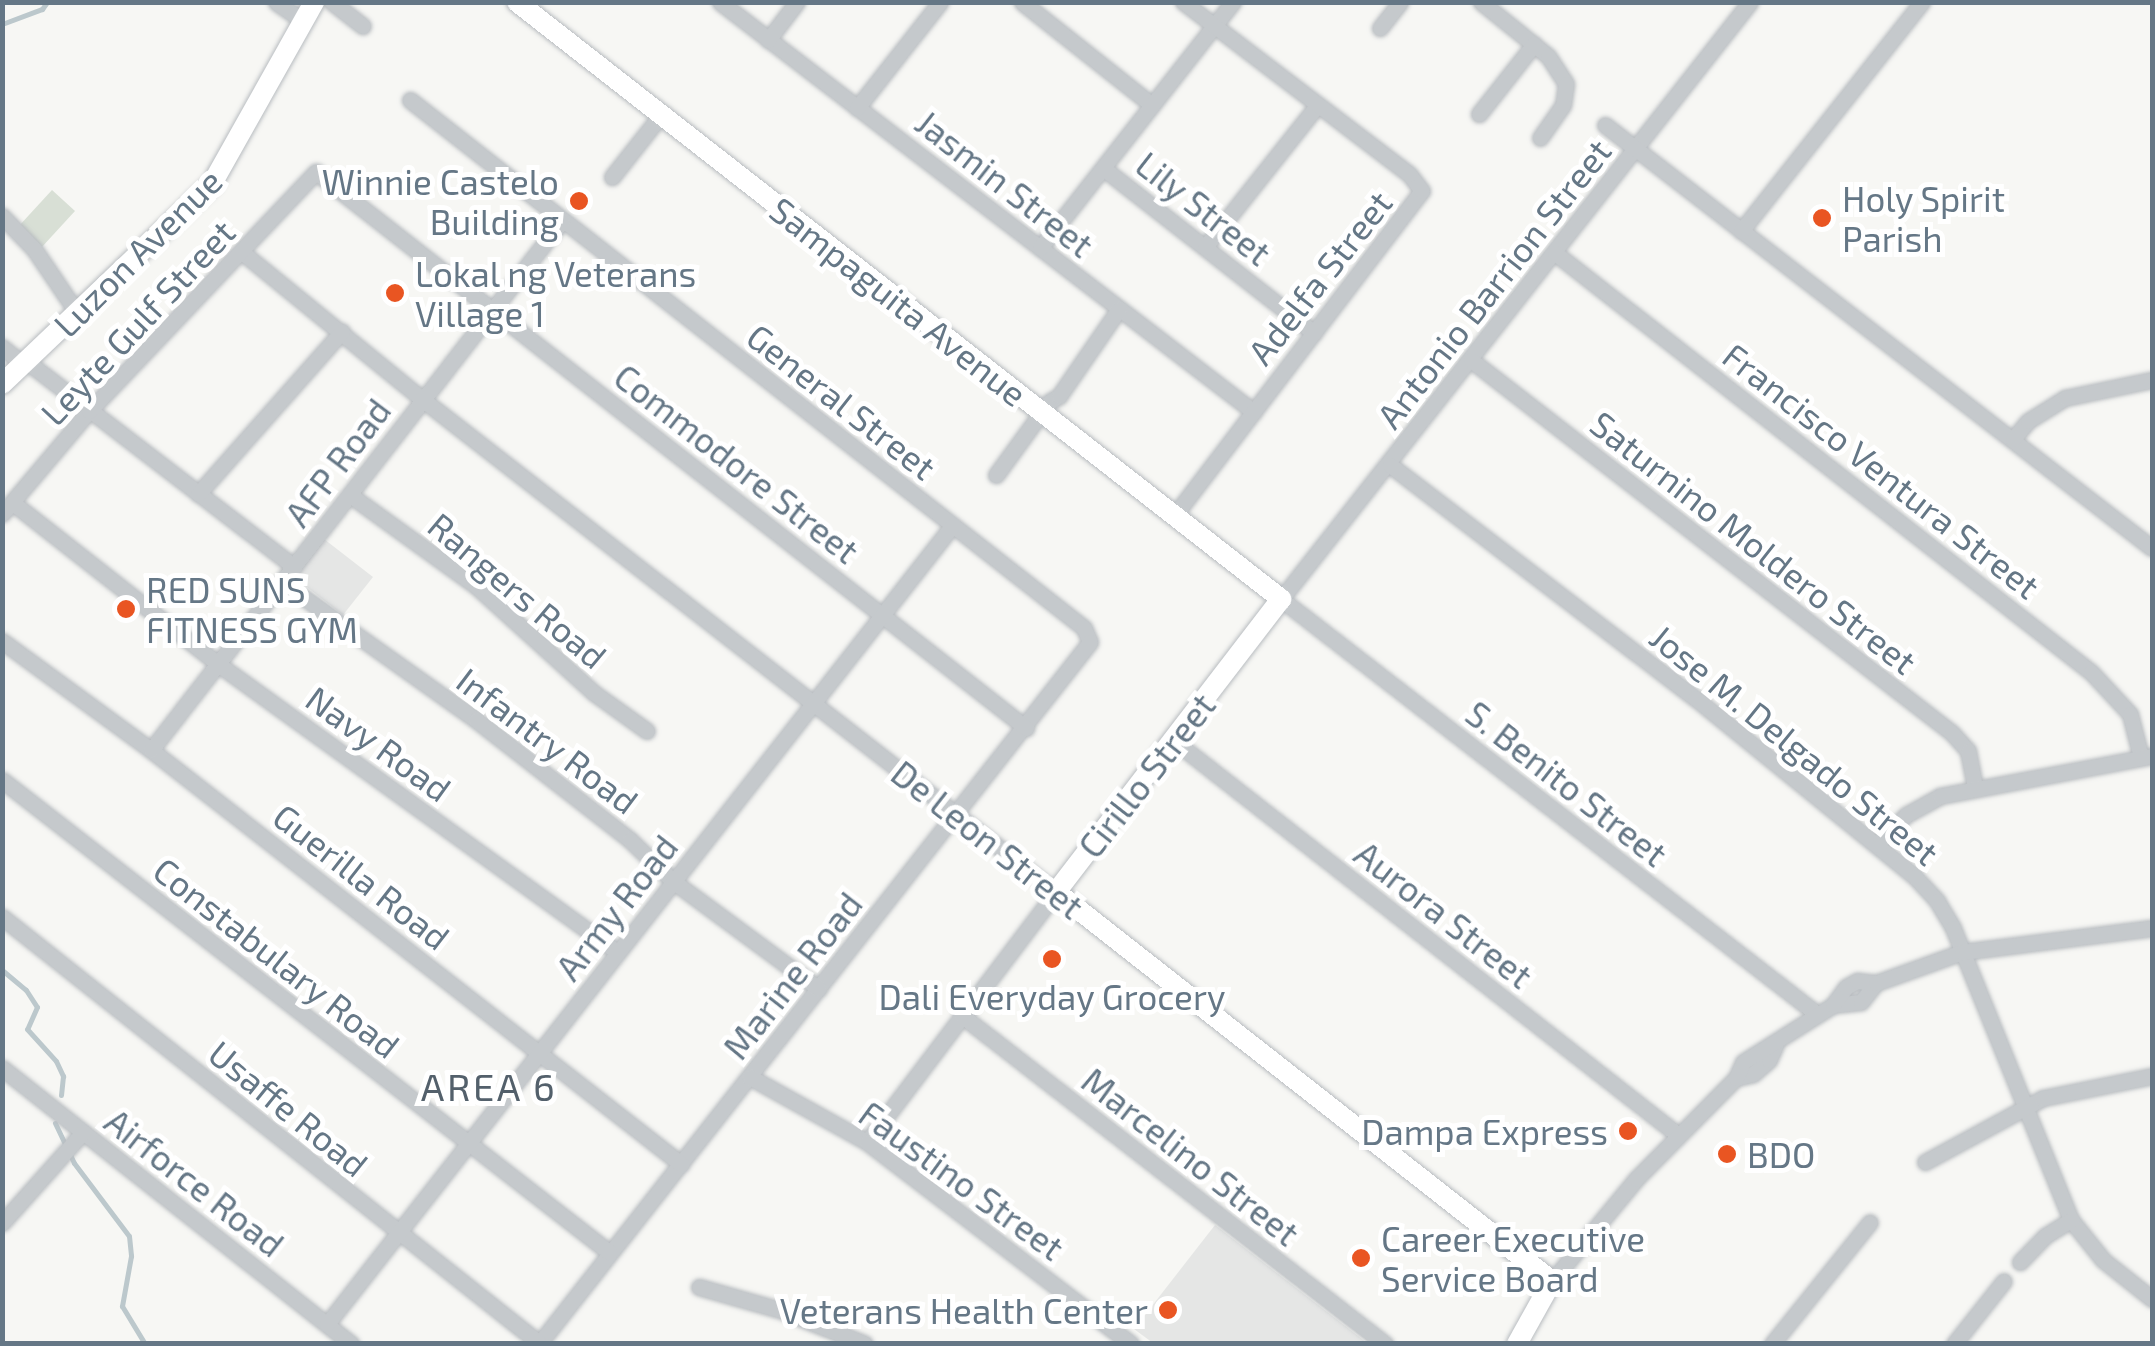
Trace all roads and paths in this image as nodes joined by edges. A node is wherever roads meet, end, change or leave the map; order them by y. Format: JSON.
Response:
{"nodes":[{"id":1,"x":276,"y":2,"type":"edge"},
{"id":2,"x":314,"y":2,"type":"edge"},
{"id":3,"x":332,"y":2,"type":"edge"},
{"id":4,"x":516,"y":2,"type":"edge"},
{"id":5,"x":720,"y":2,"type":"edge"},
{"id":6,"x":797,"y":2,"type":"edge"},
{"id":7,"x":940,"y":2,"type":"edge"},
{"id":8,"x":1022,"y":2,"type":"edge"},
{"id":9,"x":1183,"y":2,"type":"edge"},
{"id":10,"x":1233,"y":2,"type":"edge"},
{"id":11,"x":1400,"y":2,"type":"edge"},
{"id":12,"x":1481,"y":2,"type":"edge"},
{"id":13,"x":1750,"y":2,"type":"edge"},
{"id":14,"x":1922,"y":2,"type":"edge"},
{"id":15,"x":302,"y":20,"type":"junction"},
{"id":16,"x":363,"y":26,"type":"dead end"},
{"id":17,"x":1214,"y":27,"type":"junction"},
{"id":18,"x":1380,"y":28,"type":"dead end"},
{"id":19,"x":768,"y":40,"type":"junction"},
{"id":20,"x":1534,"y":44,"type":"junction"},
{"id":21,"x":410,"y":100,"type":"dead end"},
{"id":22,"x":1152,"y":105,"type":"junction"},
{"id":23,"x":1316,"y":106,"type":"junction"},
{"id":24,"x":858,"y":108,"type":"junction"},
{"id":25,"x":1479,"y":114,"type":"dead end"},
{"id":26,"x":660,"y":115,"type":"junction"},
{"id":27,"x":1605,"y":125,"type":"dead end"},
{"id":28,"x":1540,"y":138,"type":"dead end"},
{"id":29,"x":1636,"y":149,"type":"junction"},
{"id":30,"x":1103,"y":168,"type":"junction"},
{"id":31,"x":316,"y":172,"type":"joint"},
{"id":32,"x":612,"y":178,"type":"dead end"},
{"id":33,"x":2,"y":216,"type":"edge"},
{"id":34,"x":562,"y":221,"type":"junction"},
{"id":35,"x":1741,"y":230,"type":"junction"},
{"id":36,"x":1205,"y":247,"type":"junction"},
{"id":37,"x":1040,"y":248,"type":"junction"},
{"id":38,"x":1554,"y":253,"type":"junction"},
{"id":39,"x":243,"y":254,"type":"junction"},
{"id":40,"x":1119,"y":309,"type":"junction"},
{"id":41,"x":494,"y":310,"type":"junction"},
{"id":42,"x":78,"y":314,"type":"junction"},
{"id":43,"x":342,"y":331,"type":"junction"},
{"id":44,"x":1314,"y":333,"type":"junction"},
{"id":45,"x":2,"y":347,"type":"edge"},
{"id":46,"x":1471,"y":360,"type":"junction"},
{"id":47,"x":24,"y":362,"type":"junction"},
{"id":48,"x":2152,"y":380,"type":"edge"},
{"id":49,"x":2,"y":384,"type":"edge"},
{"id":50,"x":422,"y":399,"type":"junction"},
{"id":51,"x":1046,"y":408,"type":"junction"},
{"id":52,"x":89,"y":412,"type":"junction"},
{"id":53,"x":1254,"y":412,"type":"junction"},
{"id":54,"x":2013,"y":439,"type":"junction"},
{"id":55,"x":1390,"y":465,"type":"junction"},
{"id":56,"x":996,"y":475,"type":"dead end"},
{"id":57,"x":198,"y":494,"type":"junction"},
{"id":58,"x":350,"y":495,"type":"junction"},
{"id":59,"x":8,"y":508,"type":"edge"},
{"id":60,"x":1174,"y":516,"type":"junction"},
{"id":61,"x":952,"y":526,"type":"junction"},
{"id":62,"x":2152,"y":548,"type":"edge"},
{"id":63,"x":294,"y":567,"type":"junction"},
{"id":64,"x":282,"y":582,"type":"junction"},
{"id":65,"x":1281,"y":599,"type":"junction"},
{"id":66,"x":883,"y":615,"type":"junction"},
{"id":67,"x":2,"y":641,"type":"edge"},
{"id":68,"x":1090,"y":642,"type":"joint"},
{"id":69,"x":218,"y":664,"type":"junction"},
{"id":70,"x":814,"y":704,"type":"junction"},
{"id":71,"x":1026,"y":728,"type":"junction"},
{"id":72,"x":647,"y":732,"type":"dead end"},
{"id":73,"x":1173,"y":740,"type":"junction"},
{"id":74,"x":152,"y":750,"type":"junction"},
{"id":75,"x":2147,"y":756,"type":"edge"},
{"id":76,"x":2,"y":780,"type":"edge"},
{"id":77,"x":1975,"y":787,"type":"junction"},
{"id":78,"x":957,"y":815,"type":"junction"},
{"id":79,"x":1876,"y":845,"type":"junction"},
{"id":80,"x":674,"y":882,"type":"junction"},
{"id":81,"x":1056,"y":892,"type":"junction"},
{"id":82,"x":2,"y":917,"type":"edge"},
{"id":83,"x":2152,"y":928,"type":"edge"},
{"id":84,"x":1962,"y":952,"type":"junction"},
{"id":85,"x":618,"y":953,"type":"junction"},
{"id":86,"x":819,"y":989,"type":"junction"},
{"id":87,"x":1817,"y":1014,"type":"junction"},
{"id":88,"x":961,"y":1016,"type":"junction"},
{"id":89,"x":540,"y":1053,"type":"junction"},
{"id":90,"x":2,"y":1068,"type":"edge"},
{"id":91,"x":2152,"y":1076,"type":"edge"},
{"id":92,"x":750,"y":1077,"type":"junction"},
{"id":93,"x":2022,"y":1107,"type":"junction"},
{"id":94,"x":1678,"y":1135,"type":"junction"},
{"id":95,"x":78,"y":1137,"type":"junction"},
{"id":96,"x":867,"y":1142,"type":"junction"},
{"id":97,"x":468,"y":1144,"type":"junction"},
{"id":98,"x":1925,"y":1162,"type":"dead end"},
{"id":99,"x":681,"y":1164,"type":"junction"},
{"id":100,"x":5,"y":1213,"type":"edge"},
{"id":101,"x":2072,"y":1220,"type":"junction"},
{"id":102,"x":1870,"y":1222,"type":"dead end"},
{"id":103,"x":398,"y":1234,"type":"junction"},
{"id":104,"x":610,"y":1254,"type":"junction"},
{"id":105,"x":2020,"y":1262,"type":"dead end"},
{"id":106,"x":1552,"y":1281,"type":"junction"},
{"id":107,"x":2004,"y":1281,"type":"dead end"},
{"id":108,"x":700,"y":1288,"type":"dead end"},
{"id":109,"x":2152,"y":1299,"type":"edge"},
{"id":110,"x":327,"y":1324,"type":"junction"},
{"id":111,"x":539,"y":1343,"type":"edge"},
{"id":112,"x":352,"y":1344,"type":"edge"},
{"id":113,"x":865,"y":1344,"type":"edge"},
{"id":114,"x":1131,"y":1344,"type":"edge"},
{"id":115,"x":1385,"y":1344,"type":"edge"},
{"id":116,"x":1517,"y":1344,"type":"edge"},
{"id":117,"x":1772,"y":1344,"type":"edge"},
{"id":118,"x":1954,"y":1344,"type":"edge"}],
"edges":[{"from":1,"to":15,"type":"street"},
{"from":2,"to":15,"type":"main road","name":"Luzon Avenue"},
{"from":3,"to":16,"type":"street"},
{"from":4,"to":26,"type":"main road","name":"Sampaguita Avenue"},
{"from":5,"to":19,"type":"street","name":"Jasmin Street"},
{"from":6,"to":19,"type":"street"},
{"from":7,"to":24,"type":"street"},
{"from":8,"to":22,"type":"street"},
{"from":9,"to":17,"type":"street","name":"Adelfa Street"},
{"from":10,"to":17,"type":"street"},
{"from":11,"to":18,"type":"street"},
{"from":12,"to":20,"type":"street"},
{"from":13,"to":29,"type":"street","name":"Antonio Barrion Street"},
{"from":14,"to":35,"type":"street"},
{"from":15,"to":42,"type":"main road","name":"Luzon Avenue"},
{"from":17,"to":22,"type":"street"},
{"from":17,"to":23,"type":"street","name":"Adelfa Street"},
{"from":19,"to":24,"type":"street","name":"Jasmin Street"},
{"from":20,"to":25,"type":"street"},
{"from":20,"to":28,"type":"street"},
{"from":21,"to":34,"type":"street","name":"General Street"},
{"from":22,"to":30,"type":"street"},
{"from":23,"to":36,"type":"street"},
{"from":23,"to":44,"type":"street","name":"Adelfa Street"},
{"from":24,"to":37,"type":"street","name":"Jasmin Street"},
{"from":26,"to":32,"type":"street"},
{"from":26,"to":51,"type":"main road","name":"Sampaguita Avenue"},
{"from":27,"to":29,"type":"street"},
{"from":29,"to":35,"type":"street"},
{"from":29,"to":38,"type":"street","name":"Antonio Barrion Street"},
{"from":30,"to":36,"type":"street","name":"Lily Street"},
{"from":30,"to":37,"type":"street"},
{"from":31,"to":39,"type":"street","name":"Leyte Gulf Street"},
{"from":31,"to":41,"type":"street","name":"Commodore Street"},
{"from":33,"to":42,"type":"street"},
{"from":34,"to":41,"type":"street","name":"AFP Road"},
{"from":34,"to":61,"type":"street","name":"General Street"},
{"from":35,"to":54,"type":"street"},
{"from":36,"to":44,"type":"street","name":"Lily Street"},
{"from":37,"to":40,"type":"street","name":"Jasmin Street"},
{"from":38,"to":46,"type":"street","name":"Antonio Barrion Street"},
{"from":38,"to":75,"type":"street","name":"Francisco Ventura Street"},
{"from":39,"to":43,"type":"street","name":"De Leon Street"},
{"from":39,"to":52,"type":"street","name":"Leyte Gulf Street"},
{"from":40,"to":51,"type":"street"},
{"from":40,"to":53,"type":"street","name":"Jasmin Street"},
{"from":41,"to":50,"type":"street","name":"AFP Road"},
{"from":41,"to":66,"type":"street","name":"Commodore Street"},
{"from":42,"to":47,"type":"main road","name":"Luzon Avenue"},
{"from":43,"to":50,"type":"street","name":"De Leon Street"},
{"from":43,"to":57,"type":"street"},
{"from":44,"to":53,"type":"street","name":"Adelfa Street"},
{"from":45,"to":47,"type":"street"},
{"from":46,"to":55,"type":"street","name":"Antonio Barrion Street"},
{"from":46,"to":77,"type":"street","name":"Saturnino Moldero Street"},
{"from":47,"to":49,"type":"main road","name":"Luzon Avenue"},
{"from":47,"to":52,"type":"street"},
{"from":48,"to":54,"type":"street"},
{"from":50,"to":58,"type":"street","name":"AFP Road"},
{"from":50,"to":70,"type":"street","name":"De Leon Street"},
{"from":51,"to":56,"type":"street"},
{"from":51,"to":60,"type":"main road","name":"Sampaguita Avenue"},
{"from":52,"to":57,"type":"street"},
{"from":52,"to":59,"type":"street","name":"Leyte Gulf Street"},
{"from":53,"to":60,"type":"street","name":"Adelfa Street"},
{"from":54,"to":62,"type":"street"},
{"from":55,"to":65,"type":"street","name":"Antonio Barrion Street"},
{"from":55,"to":79,"type":"street","name":"Jose M. Delgado Street"},
{"from":57,"to":63,"type":"street"},
{"from":58,"to":63,"type":"street","name":"AFP Road"},
{"from":58,"to":72,"type":"street","name":"Rangers Road"},
{"from":59,"to":69,"type":"street","name":"Navy Road"},
{"from":60,"to":65,"type":"main road","name":"Sampaguita Avenue"},
{"from":61,"to":66,"type":"street","name":"Army Road"},
{"from":61,"to":68,"type":"street","name":"General Street"},
{"from":63,"to":64,"type":"street","name":"AFP Road"},
{"from":64,"to":69,"type":"street","name":"AFP Road"},
{"from":64,"to":80,"type":"street","name":"Infantry Road"},
{"from":65,"to":73,"type":"main road","name":"Cirillo Street"},
{"from":65,"to":87,"type":"street","name":"S. Benito Street"},
{"from":66,"to":70,"type":"street","name":"Army Road"},
{"from":66,"to":71,"type":"street","name":"Commodore Street"},
{"from":67,"to":74,"type":"street","name":"Guerilla Road"},
{"from":68,"to":71,"type":"street","name":"Marine Road"},
{"from":69,"to":74,"type":"street","name":"AFP Road"},
{"from":69,"to":85,"type":"street","name":"Navy Road"},
{"from":70,"to":78,"type":"street","name":"De Leon Street"},
{"from":70,"to":80,"type":"street","name":"Army Road"},
{"from":71,"to":78,"type":"street","name":"Marine Road"},
{"from":73,"to":81,"type":"main road","name":"Cirillo Street"},
{"from":73,"to":94,"type":"street","name":"Aurora Street"},
{"from":74,"to":89,"type":"street","name":"Guerilla Road"},
{"from":75,"to":77,"type":"street"},
{"from":76,"to":97,"type":"street","name":"Constabulary Road"},
{"from":77,"to":79,"type":"street"},
{"from":78,"to":81,"type":"street","name":"De Leon Street"},
{"from":78,"to":86,"type":"street","name":"Marine Road"},
{"from":79,"to":84,"type":"street","name":"Jose M. Delgado Street"},
{"from":80,"to":85,"type":"street","name":"Army Road"},
{"from":80,"to":86,"type":"street","name":"Infantry Road"},
{"from":81,"to":88,"type":"street","name":"Cirillo Street"},
{"from":81,"to":106,"type":"main road","name":"De Leon Street"},
{"from":82,"to":103,"type":"street","name":"Usaffe Road"},
{"from":83,"to":84,"type":"street"},
{"from":84,"to":87,"type":"street"},
{"from":84,"to":93,"type":"street","name":"Jose M. Delgado Street"},
{"from":85,"to":89,"type":"street","name":"Army Road"},
{"from":86,"to":92,"type":"street","name":"Marine Road"},
{"from":87,"to":94,"type":"street"},
{"from":88,"to":96,"type":"street","name":"Cirillo Street"},
{"from":88,"to":115,"type":"street","name":"Marcelino Street"},
{"from":89,"to":97,"type":"street","name":"Army Road"},
{"from":89,"to":99,"type":"street","name":"Guerilla Road"},
{"from":90,"to":95,"type":"street","name":"Airforce Road"},
{"from":91,"to":93,"type":"street"},
{"from":92,"to":96,"type":"street","name":"Faustino Street"},
{"from":92,"to":99,"type":"street","name":"Marine Road"},
{"from":93,"to":98,"type":"street"},
{"from":93,"to":101,"type":"street","name":"Jose M. Delgado Street"},
{"from":94,"to":106,"type":"street"},
{"from":95,"to":100,"type":"street"},
{"from":95,"to":110,"type":"street","name":"Airforce Road"},
{"from":96,"to":114,"type":"street","name":"Faustino Street"},
{"from":97,"to":103,"type":"street","name":"Army Road"},
{"from":97,"to":104,"type":"street","name":"Constabulary Road"},
{"from":99,"to":104,"type":"street","name":"Marine Road"},
{"from":101,"to":105,"type":"street"},
{"from":101,"to":109,"type":"street","name":"Jose M. Delgado Street"},
{"from":102,"to":117,"type":"street"},
{"from":103,"to":110,"type":"street","name":"Army Road"},
{"from":103,"to":111,"type":"street","name":"Usaffe Road"},
{"from":104,"to":111,"type":"street","name":"Marine Road"},
{"from":106,"to":116,"type":"main road"},
{"from":107,"to":118,"type":"street"},
{"from":108,"to":113,"type":"street"},
{"from":110,"to":112,"type":"street","name":"Airforce Road"}]}
